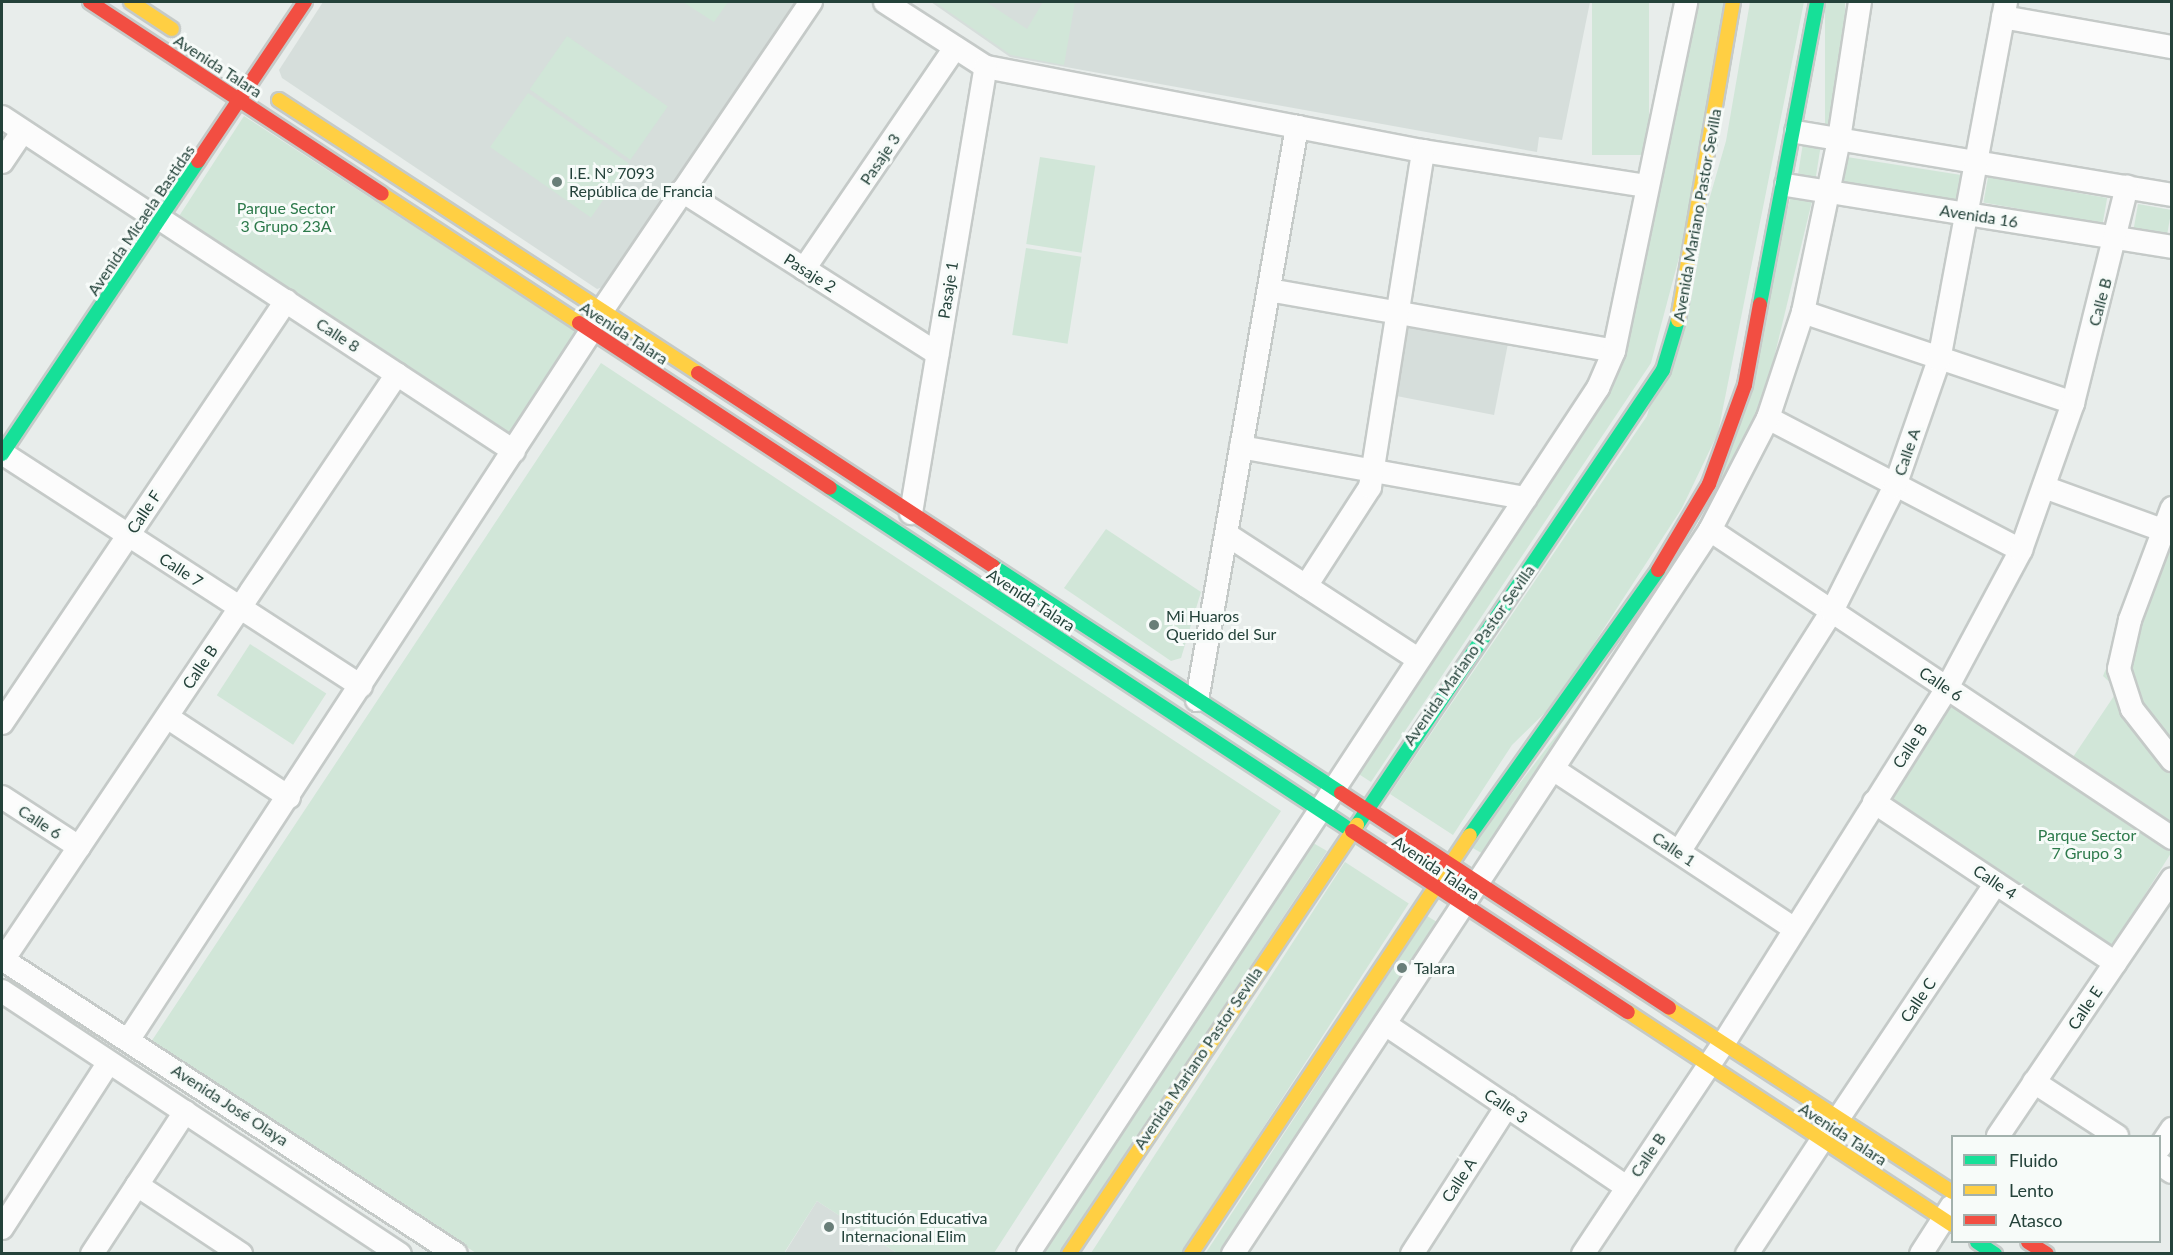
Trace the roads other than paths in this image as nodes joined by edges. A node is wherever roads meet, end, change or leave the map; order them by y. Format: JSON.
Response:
{"nodes":[{"id":1,"x":90,"y":2,"type":"edge"},
{"id":2,"x":131,"y":2,"type":"edge"},
{"id":3,"x":305,"y":2,"type":"edge"},
{"id":4,"x":811,"y":2,"type":"edge"},
{"id":5,"x":885,"y":2,"type":"edge"},
{"id":6,"x":1686,"y":2,"type":"edge"},
{"id":7,"x":1733,"y":2,"type":"edge"},
{"id":8,"x":1817,"y":2,"type":"edge"},
{"id":9,"x":1860,"y":2,"type":"edge"},
{"id":10,"x":2004,"y":9,"type":"edge"},
{"id":11,"x":187,"y":39,"type":"dead end"},
{"id":12,"x":2172,"y":47,"type":"edge"},
{"id":13,"x":955,"y":48,"type":"junction"},
{"id":14,"x":986,"y":67,"type":"junction"},
{"id":15,"x":229,"y":80,"type":"junction"},
{"id":16,"x":252,"y":82,"type":"junction"},
{"id":17,"x":240,"y":100,"type":"junction"},
{"id":18,"x":210,"y":107,"type":"dead end"},
{"id":19,"x":2,"y":117,"type":"edge"},
{"id":20,"x":1297,"y":127,"type":"junction"},
{"id":21,"x":23,"y":131,"type":"junction"},
{"id":22,"x":1796,"y":132,"type":"junction"},
{"id":23,"x":1839,"y":139,"type":"junction"},
{"id":24,"x":1423,"y":152,"type":"junction"},
{"id":25,"x":2,"y":162,"type":"edge"},
{"id":26,"x":1978,"y":162,"type":"junction"},
{"id":27,"x":1786,"y":184,"type":"junction"},
{"id":28,"x":1647,"y":186,"type":"junction"},
{"id":29,"x":2127,"y":187,"type":"junction"},
{"id":30,"x":682,"y":191,"type":"junction"},
{"id":31,"x":1828,"y":192,"type":"junction"},
{"id":32,"x":2172,"y":195,"type":"edge"},
{"id":33,"x":149,"y":210,"type":"junction"},
{"id":34,"x":1970,"y":214,"type":"junction"},
{"id":35,"x":2117,"y":238,"type":"junction"},
{"id":36,"x":2172,"y":247,"type":"edge"},
{"id":37,"x":804,"y":269,"type":"junction"},
{"id":38,"x":1269,"y":290,"type":"junction"},
{"id":39,"x":286,"y":301,"type":"junction"},
{"id":40,"x":603,"y":309,"type":"junction"},
{"id":41,"x":1803,"y":312,"type":"junction"},
{"id":42,"x":1398,"y":313,"type":"junction"},
{"id":43,"x":591,"y":331,"type":"junction"},
{"id":44,"x":1614,"y":351,"type":"junction"},
{"id":45,"x":938,"y":354,"type":"junction"},
{"id":46,"x":1939,"y":360,"type":"junction"},
{"id":47,"x":397,"y":374,"type":"junction"},
{"id":48,"x":2073,"y":403,"type":"junction"},
{"id":49,"x":1768,"y":418,"type":"junction"},
{"id":50,"x":1241,"y":447,"type":"junction"},
{"id":51,"x":514,"y":451,"type":"junction"},
{"id":52,"x":2,"y":454,"type":"edge"},
{"id":53,"x":1374,"y":467,"type":"junction"},
{"id":54,"x":1895,"y":486,"type":"junction"},
{"id":55,"x":2044,"y":487,"type":"junction"},
{"id":56,"x":1525,"y":498,"type":"junction"},
{"id":57,"x":2172,"y":508,"type":"edge"},
{"id":58,"x":911,"y":513,"type":"junction"},
{"id":59,"x":1710,"y":530,"type":"junction"},
{"id":60,"x":2164,"y":531,"type":"junction"},
{"id":61,"x":1226,"y":534,"type":"junction"},
{"id":62,"x":128,"y":535,"type":"junction"},
{"id":63,"x":2021,"y":550,"type":"junction"},
{"id":64,"x":1306,"y":586,"type":"junction"},
{"id":65,"x":240,"y":608,"type":"junction"},
{"id":66,"x":1832,"y":611,"type":"junction"},
{"id":67,"x":1418,"y":659,"type":"junction"},
{"id":68,"x":361,"y":686,"type":"junction"},
{"id":69,"x":1947,"y":688,"type":"junction"},
{"id":70,"x":1197,"y":700,"type":"junction"},
{"id":71,"x":167,"y":717,"type":"junction"},
{"id":72,"x":2,"y":723,"type":"edge"},
{"id":73,"x":2172,"y":760,"type":"edge"},
{"id":74,"x":1553,"y":768,"type":"junction"},
{"id":75,"x":1335,"y":790,"type":"junction"},
{"id":76,"x":2,"y":797,"type":"edge"},
{"id":77,"x":289,"y":797,"type":"junction"},
{"id":78,"x":1874,"y":802,"type":"junction"},
{"id":79,"x":1364,"y":809,"type":"junction"},
{"id":80,"x":1321,"y":811,"type":"junction"},
{"id":81,"x":1350,"y":830,"type":"junction"},
{"id":82,"x":2172,"y":838,"type":"edge"},
{"id":83,"x":79,"y":847,"type":"junction"},
{"id":84,"x":1678,"y":852,"type":"junction"},
{"id":85,"x":1448,"y":867,"type":"junction"},
{"id":86,"x":2172,"y":879,"type":"edge"},
{"id":87,"x":1996,"y":883,"type":"junction"},
{"id":88,"x":1476,"y":885,"type":"junction"},
{"id":89,"x":1435,"y":887,"type":"junction"},
{"id":90,"x":1463,"y":906,"type":"junction"},
{"id":91,"x":1795,"y":929,"type":"junction"},
{"id":92,"x":2,"y":960,"type":"edge"},
{"id":93,"x":2115,"y":963,"type":"junction"},
{"id":94,"x":2,"y":991,"type":"edge"},
{"id":95,"x":1385,"y":1024,"type":"junction"},
{"id":96,"x":129,"y":1039,"type":"junction"},
{"id":97,"x":1723,"y":1044,"type":"junction"},
{"id":98,"x":109,"y":1062,"type":"junction"},
{"id":99,"x":1708,"y":1065,"type":"junction"},
{"id":100,"x":2034,"y":1082,"type":"junction"},
{"id":101,"x":1507,"y":1106,"type":"junction"},
{"id":102,"x":185,"y":1112,"type":"junction"},
{"id":103,"x":1840,"y":1116,"type":"junction"},
{"id":104,"x":2172,"y":1129,"type":"edge"},
{"id":105,"x":1999,"y":1135,"type":"edge"},
{"id":106,"x":2114,"y":1135,"type":"edge"},
{"id":107,"x":1822,"y":1140,"type":"junction"},
{"id":108,"x":2161,"y":1146,"type":"edge"},
{"id":109,"x":298,"y":1150,"type":"junction"},
{"id":110,"x":281,"y":1175,"type":"junction"},
{"id":111,"x":137,"y":1185,"type":"junction"},
{"id":112,"x":1627,"y":1187,"type":"junction"},
{"id":113,"x":1951,"y":1191,"type":"edge"},
{"id":114,"x":1950,"y":1216,"type":"edge"},
{"id":115,"x":2,"y":1228,"type":"edge"},
{"id":116,"x":1978,"y":1243,"type":"edge"},
{"id":117,"x":2030,"y":1243,"type":"edge"},
{"id":118,"x":92,"y":1254,"type":"edge"},
{"id":119,"x":241,"y":1254,"type":"edge"},
{"id":120,"x":400,"y":1254,"type":"edge"},
{"id":121,"x":456,"y":1254,"type":"edge"},
{"id":122,"x":1028,"y":1254,"type":"edge"},
{"id":123,"x":1069,"y":1254,"type":"edge"},
{"id":124,"x":1191,"y":1254,"type":"edge"},
{"id":125,"x":1233,"y":1254,"type":"edge"},
{"id":126,"x":1412,"y":1254,"type":"edge"},
{"id":127,"x":1582,"y":1254,"type":"edge"},
{"id":128,"x":1747,"y":1254,"type":"edge"},
{"id":129,"x":1921,"y":1254,"type":"edge"},
{"id":130,"x":1995,"y":1254,"type":"edge"},
{"id":131,"x":2047,"y":1254,"type":"edge"}],
"edges":[{"from":1,"to":15,"type":"street","name":"Avenida Talara"},
{"from":2,"to":11,"type":"street","name":"Avenida Talara"},
{"from":3,"to":16,"type":"street","name":"Avenida Micaela Bastidas"},
{"from":4,"to":30,"type":"street"},
{"from":5,"to":13,"type":"street"},
{"from":6,"to":28,"type":"street","name":"Avenida Mariano Pastor Sevilla"},
{"from":7,"to":79,"type":"street","name":"Avenida Mariano Pastor Sevilla"},
{"from":8,"to":22,"type":"street"},
{"from":9,"to":23,"type":"street"},
{"from":10,"to":12,"type":"street"},
{"from":10,"to":26,"type":"street","name":"Calle A"},
{"from":13,"to":14,"type":"street"},
{"from":13,"to":37,"type":"street","name":"Pasaje 3"},
{"from":14,"to":20,"type":"street"},
{"from":14,"to":45,"type":"street","name":"Pasaje 1"},
{"from":15,"to":16,"type":"street","name":"Avenida Talara"},
{"from":15,"to":17,"type":"street","name":"Avenida Talara"},
{"from":15,"to":18,"type":"street"},
{"from":16,"to":17,"type":"street","name":"Avenida Micaela Bastidas"},
{"from":16,"to":40,"type":"street","name":"Avenida Talara"},
{"from":17,"to":33,"type":"street","name":"Avenida Micaela Bastidas"},
{"from":17,"to":43,"type":"street","name":"Avenida Talara"},
{"from":19,"to":21,"type":"street","name":"Calle 8"},
{"from":20,"to":24,"type":"street"},
{"from":20,"to":38,"type":"street"},
{"from":21,"to":25,"type":"street"},
{"from":21,"to":33,"type":"street","name":"Calle 8"},
{"from":22,"to":23,"type":"street"},
{"from":22,"to":27,"type":"street"},
{"from":23,"to":26,"type":"street"},
{"from":23,"to":31,"type":"street"},
{"from":24,"to":28,"type":"street"},
{"from":24,"to":42,"type":"street"},
{"from":26,"to":29,"type":"street"},
{"from":26,"to":34,"type":"street","name":"Calle A"},
{"from":27,"to":31,"type":"street","name":"Avenida 16"},
{"from":27,"to":85,"type":"street"},
{"from":28,"to":44,"type":"street","name":"Avenida Mariano Pastor Sevilla"},
{"from":29,"to":32,"type":"street"},
{"from":29,"to":35,"type":"street","name":"Calle B"},
{"from":30,"to":37,"type":"street","name":"Pasaje 2"},
{"from":30,"to":40,"type":"street"},
{"from":31,"to":34,"type":"street","name":"Avenida 16"},
{"from":31,"to":41,"type":"street"},
{"from":33,"to":39,"type":"street","name":"Calle 8"},
{"from":33,"to":52,"type":"street","name":"Avenida Micaela Bastidas"},
{"from":34,"to":35,"type":"street","name":"Avenida 16"},
{"from":34,"to":46,"type":"street","name":"Calle A"},
{"from":35,"to":36,"type":"street","name":"Avenida 16"},
{"from":35,"to":48,"type":"street","name":"Calle B"},
{"from":37,"to":45,"type":"street","name":"Pasaje 2"},
{"from":38,"to":42,"type":"street"},
{"from":38,"to":50,"type":"street"},
{"from":39,"to":47,"type":"street","name":"Calle 8"},
{"from":39,"to":62,"type":"street","name":"Calle F"},
{"from":40,"to":58,"type":"street","name":"Avenida Talara"},
{"from":41,"to":46,"type":"street"},
{"from":41,"to":49,"type":"street"},
{"from":42,"to":44,"type":"street"},
{"from":42,"to":53,"type":"street"},
{"from":43,"to":51,"type":"street"},
{"from":43,"to":80,"type":"street","name":"Avenida Talara"},
{"from":44,"to":56,"type":"street","name":"Avenida Mariano Pastor Sevilla"},
{"from":45,"to":58,"type":"street","name":"Pasaje 1"},
{"from":46,"to":48,"type":"street"},
{"from":46,"to":54,"type":"street","name":"Calle A"},
{"from":47,"to":51,"type":"street","name":"Calle 8"},
{"from":47,"to":65,"type":"street","name":"Calle B"},
{"from":48,"to":55,"type":"street","name":"Calle B"},
{"from":49,"to":54,"type":"street"},
{"from":49,"to":59,"type":"street"},
{"from":50,"to":53,"type":"street"},
{"from":50,"to":61,"type":"street"},
{"from":51,"to":68,"type":"street"},
{"from":52,"to":62,"type":"street","name":"Calle 7"},
{"from":53,"to":56,"type":"street"},
{"from":53,"to":64,"type":"street"},
{"from":54,"to":63,"type":"street"},
{"from":54,"to":66,"type":"street","name":"Calle A"},
{"from":55,"to":60,"type":"street"},
{"from":55,"to":63,"type":"street","name":"Calle B"},
{"from":56,"to":67,"type":"street","name":"Avenida Mariano Pastor Sevilla"},
{"from":57,"to":60,"type":"street"},
{"from":58,"to":70,"type":"street","name":"Avenida Talara"},
{"from":59,"to":66,"type":"street","name":"Calle 6"},
{"from":59,"to":74,"type":"street"},
{"from":60,"to":73,"type":"street"},
{"from":61,"to":64,"type":"street"},
{"from":61,"to":70,"type":"street"},
{"from":62,"to":65,"type":"street","name":"Calle 7"},
{"from":62,"to":72,"type":"street","name":"Calle F"},
{"from":63,"to":69,"type":"street","name":"Calle B"},
{"from":64,"to":67,"type":"street"},
{"from":65,"to":68,"type":"street","name":"Calle 7"},
{"from":65,"to":71,"type":"street","name":"Calle B"},
{"from":66,"to":69,"type":"street","name":"Calle 6"},
{"from":66,"to":84,"type":"street","name":"Calle A"},
{"from":67,"to":75,"type":"street","name":"Avenida Mariano Pastor Sevilla"},
{"from":68,"to":77,"type":"street"},
{"from":69,"to":78,"type":"street","name":"Calle B"},
{"from":69,"to":82,"type":"street","name":"Calle 6"},
{"from":70,"to":75,"type":"street","name":"Avenida Talara"},
{"from":71,"to":77,"type":"street"},
{"from":71,"to":83,"type":"street","name":"Calle B"},
{"from":74,"to":84,"type":"street","name":"Calle 1"},
{"from":74,"to":88,"type":"street"},
{"from":75,"to":79,"type":"street","name":"Avenida Talara"},
{"from":75,"to":80,"type":"street","name":"Avenida Mariano Pastor Sevilla"},
{"from":76,"to":83,"type":"street","name":"Calle 6"},
{"from":77,"to":96,"type":"street"},
{"from":78,"to":87,"type":"street","name":"Calle 4"},
{"from":78,"to":91,"type":"street","name":"Calle B"},
{"from":79,"to":81,"type":"street","name":"Avenida Mariano Pastor Sevilla"},
{"from":79,"to":85,"type":"street","name":"Avenida Talara"},
{"from":80,"to":81,"type":"street","name":"Avenida Talara"},
{"from":80,"to":122,"type":"street","name":"Avenida Mariano Pastor Sevilla"},
{"from":81,"to":89,"type":"street","name":"Avenida Talara"},
{"from":81,"to":123,"type":"street","name":"Avenida Mariano Pastor Sevilla"},
{"from":83,"to":92,"type":"street","name":"Calle B"},
{"from":84,"to":91,"type":"street","name":"Calle 1"},
{"from":85,"to":88,"type":"street","name":"Avenida Talara"},
{"from":85,"to":89,"type":"street"},
{"from":86,"to":93,"type":"street","name":"Calle E"},
{"from":87,"to":93,"type":"street","name":"Calle 4"},
{"from":87,"to":103,"type":"street","name":"Calle C"},
{"from":88,"to":90,"type":"street"},
{"from":88,"to":97,"type":"street","name":"Avenida Talara"},
{"from":89,"to":90,"type":"street","name":"Avenida Talara"},
{"from":89,"to":124,"type":"street"},
{"from":90,"to":95,"type":"street"},
{"from":90,"to":99,"type":"street","name":"Avenida Talara"},
{"from":91,"to":97,"type":"street","name":"Calle B"},
{"from":92,"to":96,"type":"street","name":"Avenida José Olaya"},
{"from":93,"to":100,"type":"street","name":"Calle E"},
{"from":94,"to":98,"type":"street","name":"Avenida José Olaya"},
{"from":95,"to":101,"type":"street","name":"Calle 3"},
{"from":95,"to":125,"type":"street"},
{"from":96,"to":109,"type":"street","name":"Avenida José Olaya"},
{"from":97,"to":99,"type":"street","name":"Calle B"},
{"from":97,"to":103,"type":"street","name":"Avenida Talara"},
{"from":98,"to":102,"type":"street","name":"Avenida José Olaya"},
{"from":98,"to":115,"type":"street"},
{"from":99,"to":107,"type":"street","name":"Avenida Talara"},
{"from":99,"to":112,"type":"street","name":"Calle B"},
{"from":100,"to":105,"type":"street","name":"Calle E"},
{"from":100,"to":106,"type":"street"},
{"from":101,"to":112,"type":"street","name":"Calle 3"},
{"from":101,"to":126,"type":"street","name":"Calle A"},
{"from":102,"to":110,"type":"street","name":"Avenida José Olaya"},
{"from":102,"to":111,"type":"street"},
{"from":103,"to":113,"type":"street","name":"Avenida Talara"},
{"from":104,"to":108,"type":"street"},
{"from":107,"to":114,"type":"street","name":"Avenida Talara"},
{"from":107,"to":128,"type":"street"},
{"from":109,"to":110,"type":"street"},
{"from":109,"to":121,"type":"street","name":"Avenida José Olaya"},
{"from":110,"to":120,"type":"street","name":"Avenida José Olaya"},
{"from":111,"to":118,"type":"street"},
{"from":111,"to":119,"type":"street"},
{"from":112,"to":127,"type":"street","name":"Calle B"},
{"from":114,"to":129,"type":"street"},
{"from":116,"to":130,"type":"street"},
{"from":117,"to":131,"type":"street"}]}
